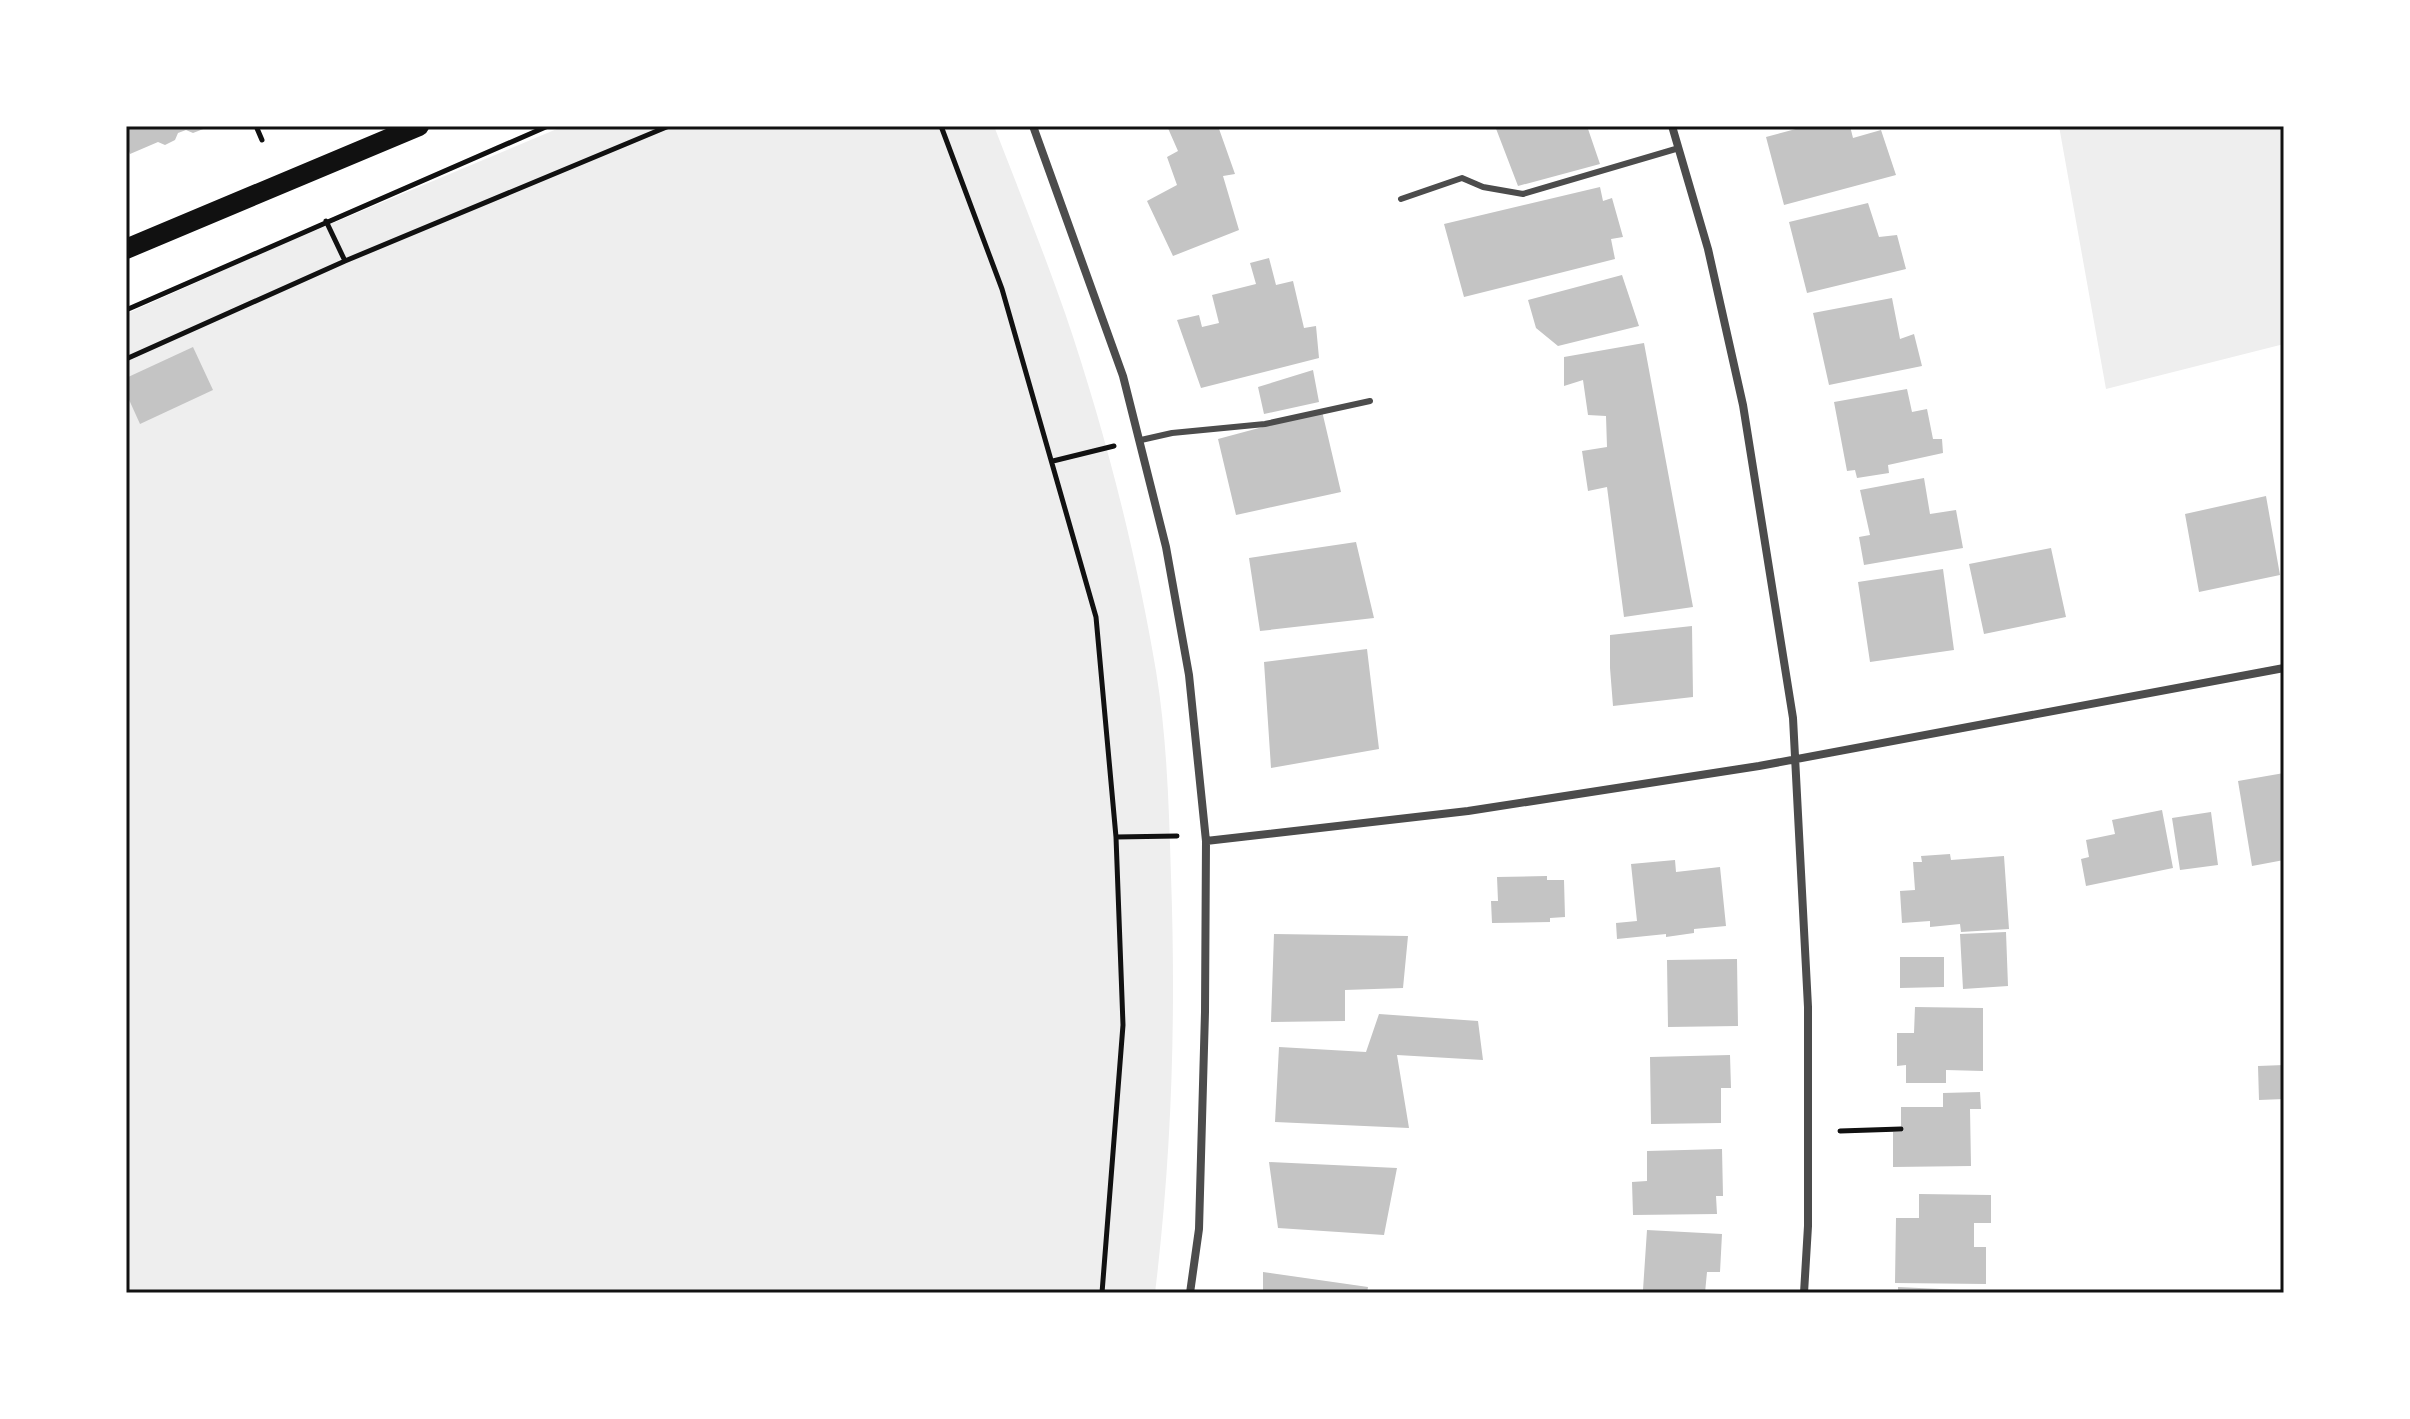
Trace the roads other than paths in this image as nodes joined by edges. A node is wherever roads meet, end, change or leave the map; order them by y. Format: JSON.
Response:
{"nodes":[{"id":1,"x":419,"y":126,"type":"edge"},
{"id":2,"x":1033,"y":126,"type":"edge"},
{"id":3,"x":1672,"y":126,"type":"edge"},
{"id":4,"x":1679,"y":148,"type":"junction"},
{"id":5,"x":1401,"y":199,"type":"dead end"},
{"id":6,"x":126,"y":249,"type":"edge"},
{"id":7,"x":1370,"y":401,"type":"dead end"},
{"id":8,"x":1141,"y":440,"type":"junction"},
{"id":9,"x":2284,"y":668,"type":"edge"},
{"id":10,"x":1796,"y":759,"type":"junction"},
{"id":11,"x":1206,"y":841,"type":"junction"},
{"id":12,"x":1190,"y":1293,"type":"edge"},
{"id":13,"x":1804,"y":1293,"type":"edge"}],
"edges":[{"from":1,"to":6,"type":"main road"},
{"from":2,"to":8,"type":"street"},
{"from":3,"to":4,"type":"street"},
{"from":4,"to":5,"type":"lane"},
{"from":4,"to":10,"type":"street"},
{"from":7,"to":8,"type":"lane"},
{"from":8,"to":11,"type":"street"},
{"from":9,"to":10,"type":"street"},
{"from":10,"to":11,"type":"street"},
{"from":10,"to":13,"type":"street"},
{"from":11,"to":12,"type":"street"}]}
